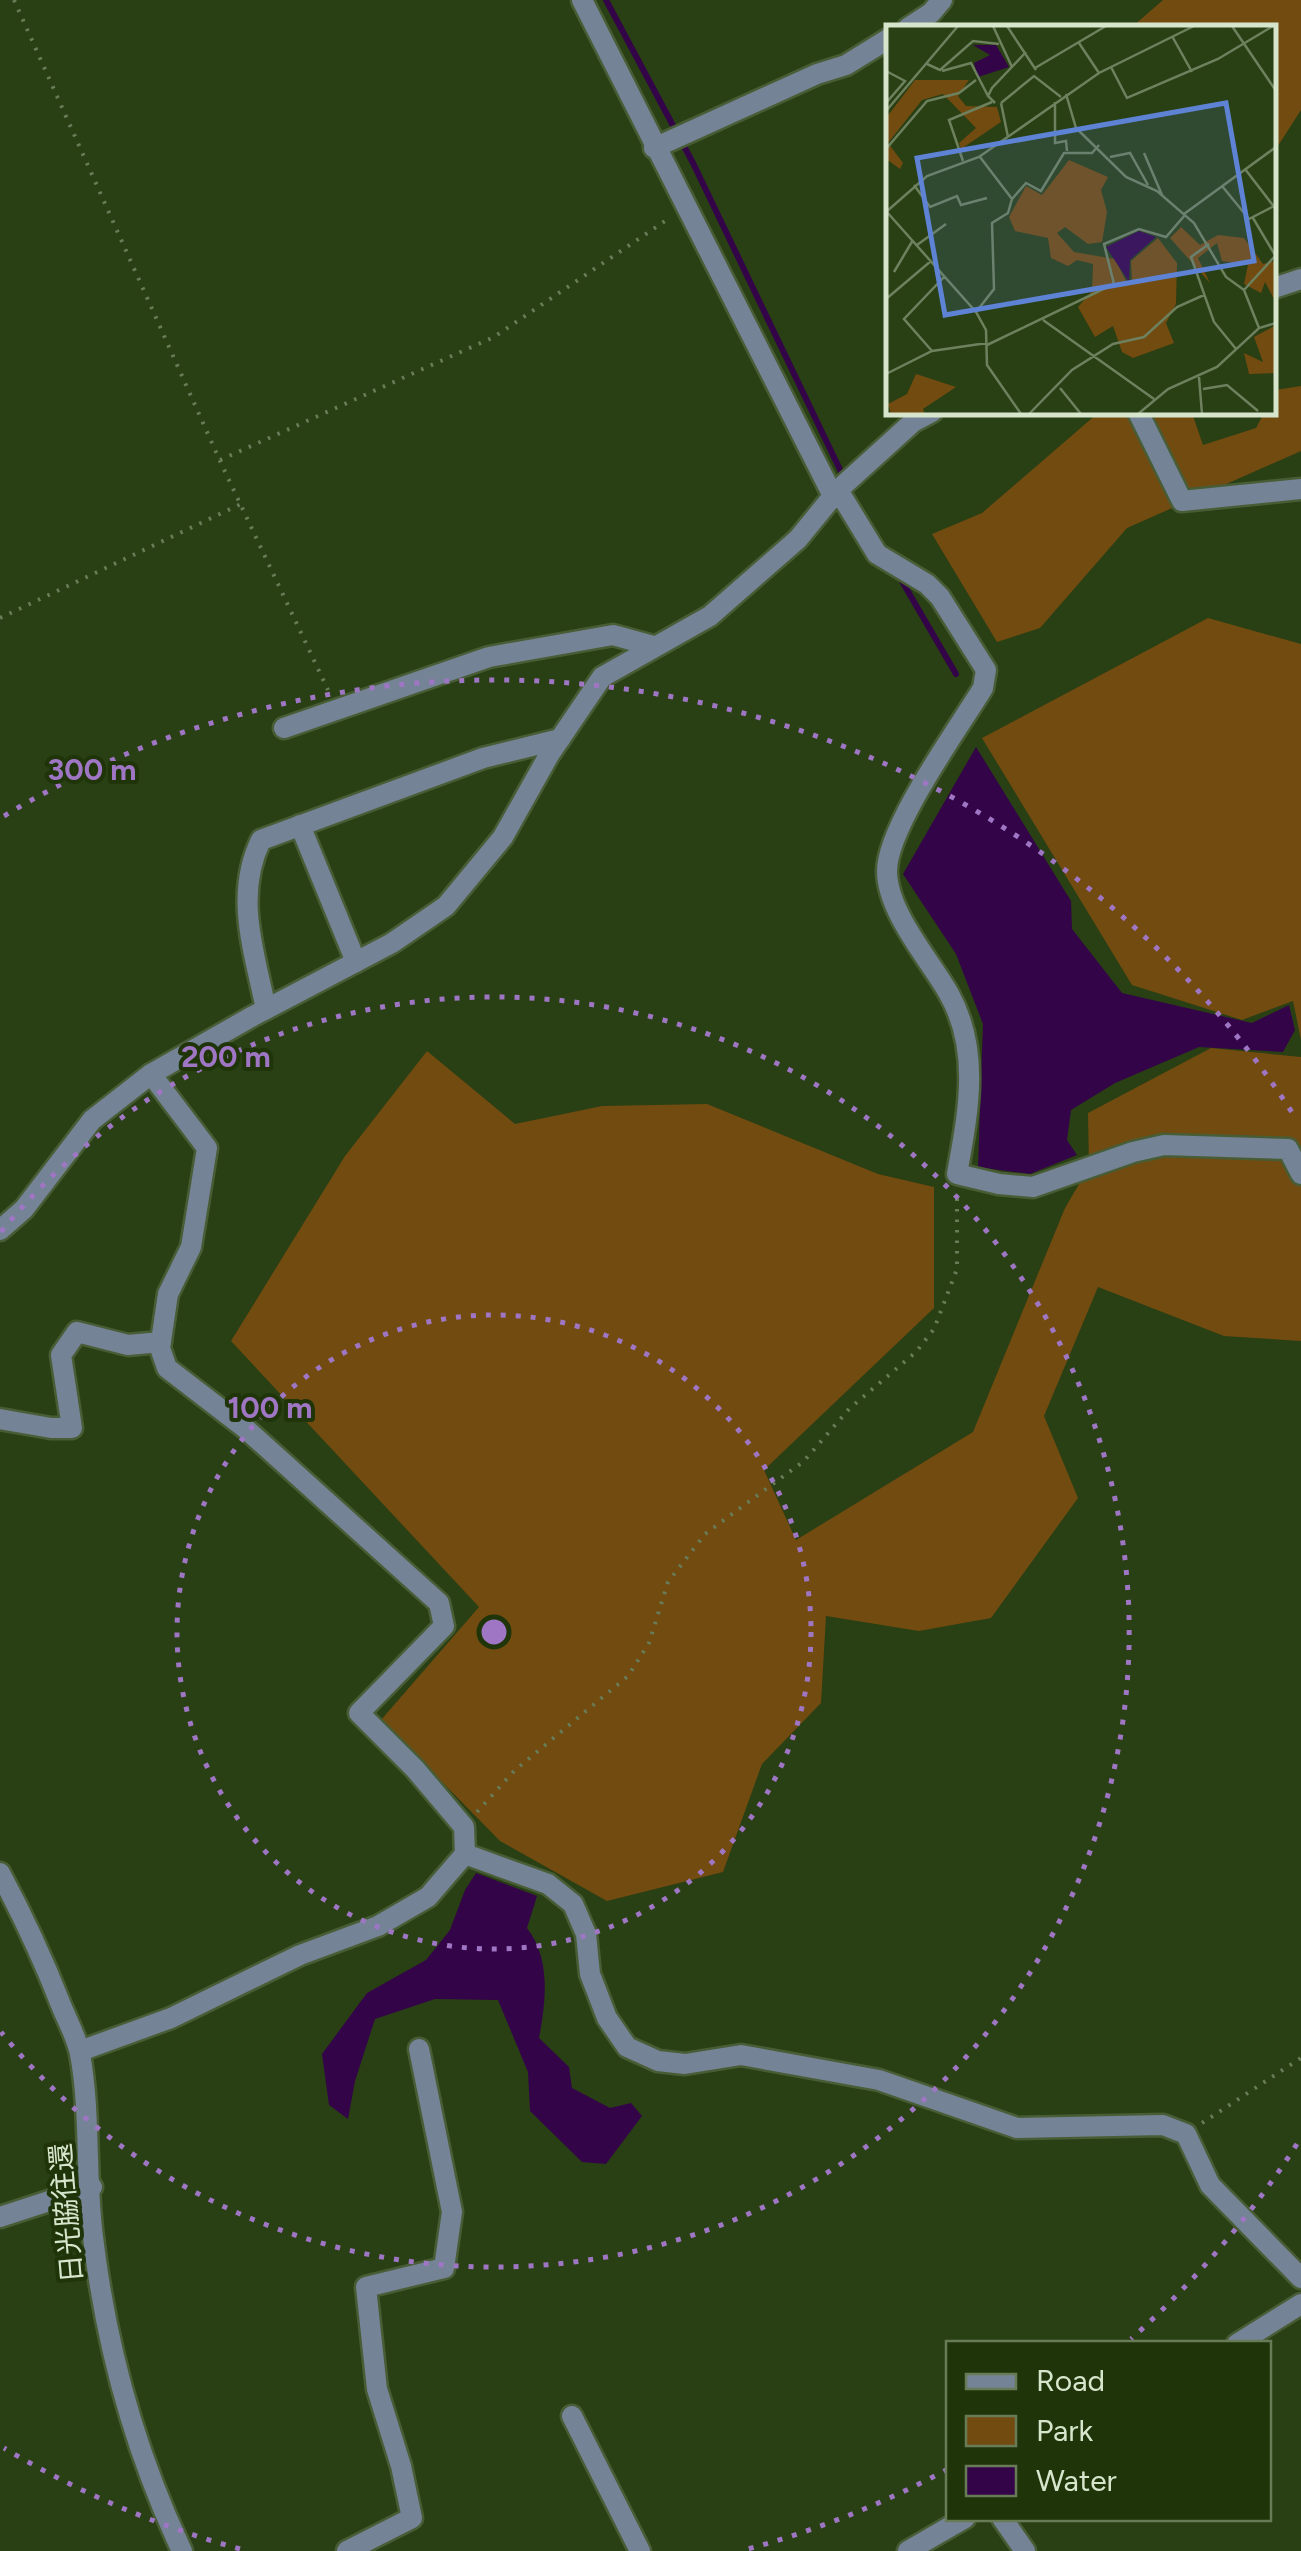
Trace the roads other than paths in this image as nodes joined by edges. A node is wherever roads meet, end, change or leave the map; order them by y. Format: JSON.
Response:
{"nodes":[{"id":1,"x":582,"y":0,"type":"edge"},
{"id":2,"x":942,"y":0,"type":"edge"},
{"id":3,"x":913,"y":25,"type":"edge"},
{"id":4,"x":886,"y":40,"type":"edge"},
{"id":5,"x":654,"y":148,"type":"junction"},
{"id":6,"x":1301,"y":279,"type":"edge"},
{"id":7,"x":1276,"y":287,"type":"edge"},
{"id":8,"x":926,"y":415,"type":"edge"},
{"id":9,"x":1139,"y":415,"type":"edge"},
{"id":10,"x":1301,"y":489,"type":"edge"},
{"id":11,"x":836,"y":493,"type":"junction"},
{"id":12,"x":653,"y":646,"type":"junction"},
{"id":13,"x":284,"y":728,"type":"dead end"},
{"id":14,"x":560,"y":739,"type":"junction"},
{"id":15,"x":300,"y":825,"type":"junction"},
{"id":16,"x":356,"y":962,"type":"junction"},
{"id":17,"x":266,"y":1009,"type":"junction"},
{"id":18,"x":152,"y":1074,"type":"junction"},
{"id":19,"x":1301,"y":1174,"type":"edge"},
{"id":20,"x":0,"y":1230,"type":"edge"},
{"id":21,"x":161,"y":1342,"type":"junction"},
{"id":22,"x":0,"y":1419,"type":"edge"},
{"id":23,"x":464,"y":1854,"type":"junction"},
{"id":24,"x":0,"y":1873,"type":"edge"},
{"id":25,"x":419,"y":2049,"type":"dead end"},
{"id":26,"x":80,"y":2051,"type":"junction"},
{"id":27,"x":92,"y":2187,"type":"junction"},
{"id":28,"x":0,"y":2216,"type":"edge"},
{"id":29,"x":1301,"y":2278,"type":"edge"},
{"id":30,"x":1301,"y":2304,"type":"edge"},
{"id":31,"x":1242,"y":2341,"type":"edge"},
{"id":32,"x":572,"y":2416,"type":"dead end"},
{"id":33,"x":960,"y":2521,"type":"edge"},
{"id":34,"x":1004,"y":2521,"type":"edge"},
{"id":35,"x":182,"y":2551,"type":"edge"},
{"id":36,"x":347,"y":2551,"type":"edge"},
{"id":37,"x":640,"y":2551,"type":"edge"},
{"id":38,"x":908,"y":2551,"type":"edge"},
{"id":39,"x":1025,"y":2551,"type":"edge"}],
"edges":[{"from":1,"to":5,"type":"street"},
{"from":2,"to":3,"type":"street"},
{"from":4,"to":5,"type":"street"},
{"from":5,"to":11,"type":"street"},
{"from":6,"to":7,"type":"street"},
{"from":8,"to":11,"type":"street"},
{"from":9,"to":10,"type":"street"},
{"from":11,"to":12,"type":"street"},
{"from":11,"to":19,"type":"street"},
{"from":12,"to":13,"type":"street"},
{"from":12,"to":14,"type":"street"},
{"from":14,"to":15,"type":"street"},
{"from":14,"to":16,"type":"street"},
{"from":15,"to":16,"type":"street"},
{"from":15,"to":17,"type":"street"},
{"from":16,"to":17,"type":"street"},
{"from":17,"to":18,"type":"street"},
{"from":18,"to":20,"type":"street"},
{"from":18,"to":21,"type":"street"},
{"from":21,"to":22,"type":"street"},
{"from":21,"to":23,"type":"street"},
{"from":23,"to":26,"type":"street"},
{"from":23,"to":29,"type":"street"},
{"from":24,"to":26,"type":"street","name":"日光脇往還"},
{"from":25,"to":36,"type":"street"},
{"from":26,"to":27,"type":"street","name":"日光脇往還"},
{"from":27,"to":28,"type":"street"},
{"from":27,"to":35,"type":"street","name":"日光脇往還"},
{"from":30,"to":31,"type":"street"},
{"from":32,"to":37,"type":"street"},
{"from":33,"to":38,"type":"street"},
{"from":34,"to":39,"type":"street"}]}
